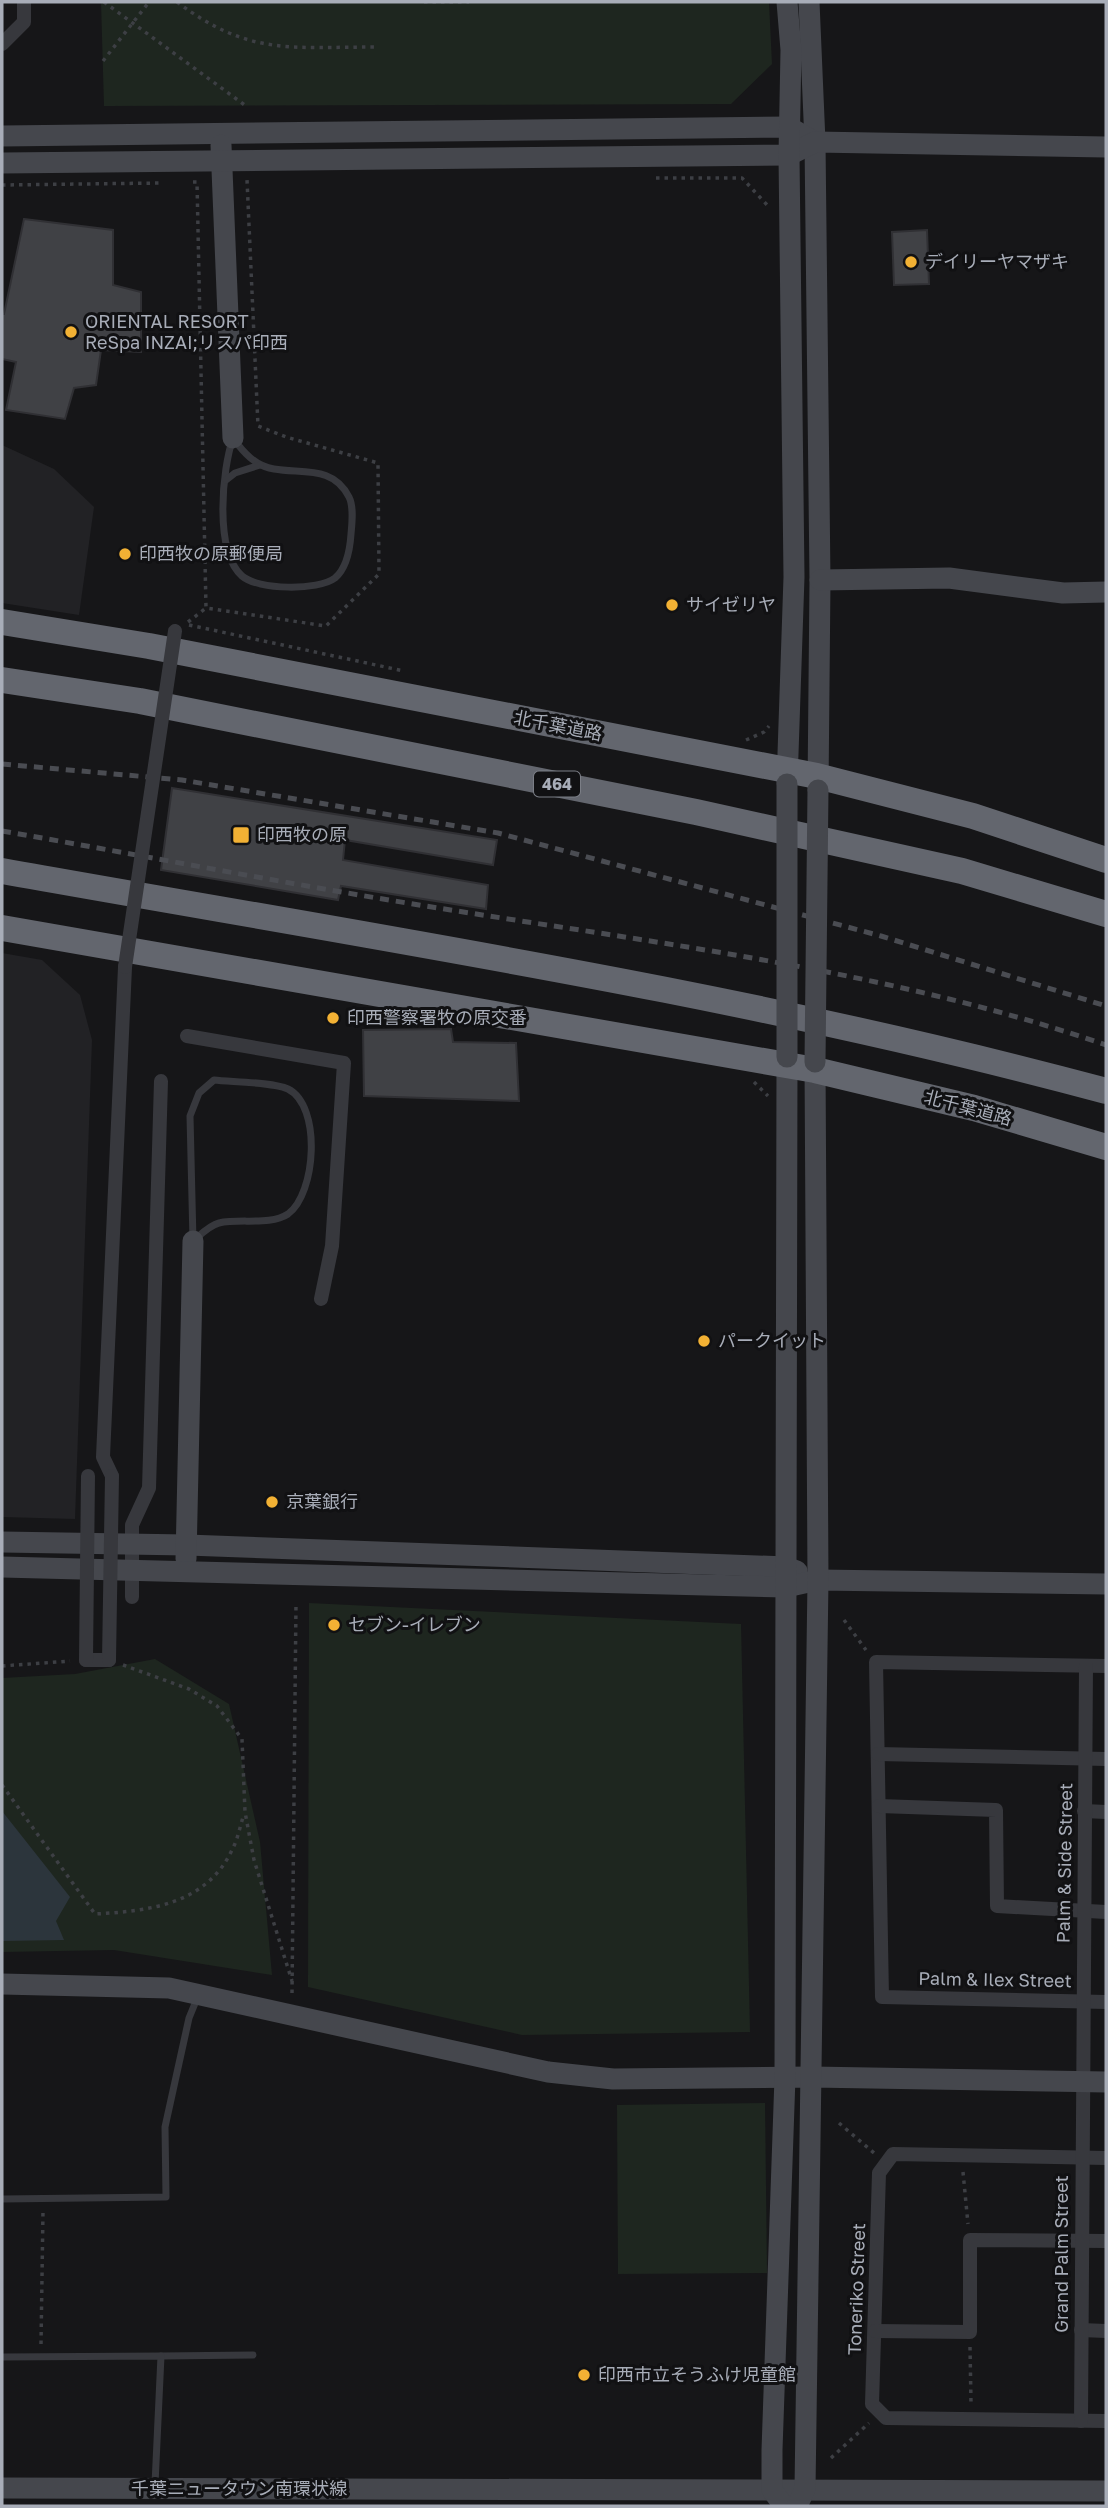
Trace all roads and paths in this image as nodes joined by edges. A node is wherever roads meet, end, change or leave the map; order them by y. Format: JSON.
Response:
{"nodes":[{"id":1,"x":24,"y":2,"type":"edge"},
{"id":2,"x":104,"y":2,"type":"edge"},
{"id":3,"x":149,"y":2,"type":"edge"},
{"id":4,"x":177,"y":2,"type":"edge"},
{"id":5,"x":424,"y":2,"type":"edge"},
{"id":6,"x":469,"y":2,"type":"edge"},
{"id":7,"x":787,"y":2,"type":"edge"},
{"id":8,"x":809,"y":2,"type":"edge"},
{"id":9,"x":132,"y":24,"type":"junction"},
{"id":10,"x":2,"y":44,"type":"edge"},
{"id":11,"x":376,"y":47,"type":"dead end"},
{"id":12,"x":103,"y":61,"type":"dead end"},
{"id":13,"x":246,"y":106,"type":"dead end"},
{"id":14,"x":789,"y":127,"type":"junction"},
{"id":15,"x":221,"y":132,"type":"junction"},
{"id":16,"x":2,"y":136,"type":"edge"},
{"id":17,"x":815,"y":142,"type":"junction"},
{"id":18,"x":1106,"y":147,"type":"edge"},
{"id":19,"x":789,"y":155,"type":"junction"},
{"id":20,"x":221,"y":159,"type":"junction"},
{"id":21,"x":2,"y":163,"type":"edge"},
{"id":22,"x":646,"y":178,"type":"dead end"},
{"id":23,"x":247,"y":179,"type":"dead end"},
{"id":24,"x":171,"y":183,"type":"dead end"},
{"id":25,"x":184,"y":183,"type":"dead end"},
{"id":26,"x":2,"y":185,"type":"edge"},
{"id":27,"x":774,"y":212,"type":"dead end"},
{"id":28,"x":233,"y":438,"type":"junction"},
{"id":29,"x":260,"y":465,"type":"junction"},
{"id":30,"x":226,"y":480,"type":"junction"},
{"id":31,"x":820,"y":580,"type":"junction"},
{"id":32,"x":1106,"y":592,"type":"edge"},
{"id":33,"x":206,"y":608,"type":"junction"},
{"id":34,"x":2,"y":622,"type":"edge"},
{"id":35,"x":175,"y":632,"type":"dead end"},
{"id":36,"x":415,"y":673,"type":"dead end"},
{"id":37,"x":2,"y":680,"type":"edge"},
{"id":38,"x":772,"y":721,"type":"dead end"},
{"id":39,"x":739,"y":743,"type":"dead end"},
{"id":40,"x":787,"y":778,"type":"junction"},
{"id":41,"x":818,"y":783,"type":"junction"},
{"id":42,"x":1106,"y":860,"type":"edge"},
{"id":43,"x":2,"y":871,"type":"edge"},
{"id":44,"x":1106,"y":914,"type":"edge"},
{"id":45,"x":2,"y":928,"type":"edge"},
{"id":46,"x":187,"y":1037,"type":"dead end"},
{"id":47,"x":787,"y":1061,"type":"junction"},
{"id":48,"x":815,"y":1066,"type":"junction"},
{"id":49,"x":161,"y":1082,"type":"dead end"},
{"id":50,"x":1106,"y":1091,"type":"edge"},
{"id":51,"x":1106,"y":1147,"type":"edge"},
{"id":52,"x":193,"y":1241,"type":"junction"},
{"id":53,"x":321,"y":1299,"type":"dead end"},
{"id":54,"x":103,"y":1457,"type":"junction"},
{"id":55,"x":2,"y":1542,"type":"edge"},
{"id":56,"x":132,"y":1544,"type":"junction"},
{"id":57,"x":187,"y":1545,"type":"junction"},
{"id":58,"x":2,"y":1567,"type":"edge"},
{"id":59,"x":132,"y":1570,"type":"junction"},
{"id":60,"x":186,"y":1572,"type":"junction"},
{"id":61,"x":786,"y":1577,"type":"junction"},
{"id":62,"x":818,"y":1580,"type":"junction"},
{"id":63,"x":1106,"y":1584,"type":"edge"},
{"id":64,"x":132,"y":1597,"type":"dead end"},
{"id":65,"x":296,"y":1603,"type":"dead end"},
{"id":66,"x":844,"y":1620,"type":"dead end"},
{"id":67,"x":86,"y":1660,"type":"junction"},
{"id":68,"x":108,"y":1660,"type":"junction"},
{"id":69,"x":876,"y":1662,"type":"junction"},
{"id":70,"x":1086,"y":1665,"type":"junction"},
{"id":71,"x":2,"y":1666,"type":"edge"},
{"id":72,"x":1106,"y":1666,"type":"edge"},
{"id":73,"x":878,"y":1754,"type":"junction"},
{"id":74,"x":1085,"y":1759,"type":"junction"},
{"id":75,"x":1106,"y":1759,"type":"edge"},
{"id":76,"x":2,"y":1786,"type":"edge"},
{"id":77,"x":879,"y":1806,"type":"junction"},
{"id":78,"x":1084,"y":1811,"type":"junction"},
{"id":79,"x":245,"y":1812,"type":"junction"},
{"id":80,"x":1106,"y":1812,"type":"edge"},
{"id":81,"x":1084,"y":1912,"type":"junction"},
{"id":82,"x":1106,"y":1912,"type":"edge"},
{"id":83,"x":292,"y":1981,"type":"junction"},
{"id":84,"x":2,"y":1984,"type":"edge"},
{"id":85,"x":292,"y":1993,"type":"dead end"},
{"id":86,"x":199,"y":1995,"type":"junction"},
{"id":87,"x":1083,"y":2002,"type":"junction"},
{"id":88,"x":1106,"y":2002,"type":"edge"},
{"id":89,"x":1082,"y":2071,"type":"junction"},
{"id":90,"x":785,"y":2077,"type":"junction"},
{"id":91,"x":812,"y":2077,"type":"junction"},
{"id":92,"x":1106,"y":2082,"type":"edge"},
{"id":93,"x":839,"y":2123,"type":"dead end"},
{"id":94,"x":961,"y":2155,"type":"junction"},
{"id":95,"x":1082,"y":2158,"type":"junction"},
{"id":96,"x":1106,"y":2158,"type":"edge"},
{"id":97,"x":886,"y":2164,"type":"junction"},
{"id":98,"x":2,"y":2199,"type":"edge"},
{"id":99,"x":43,"y":2199,"type":"junction"},
{"id":100,"x":970,"y":2240,"type":"junction"},
{"id":101,"x":1082,"y":2241,"type":"junction"},
{"id":102,"x":1106,"y":2241,"type":"edge"},
{"id":103,"x":875,"y":2330,"type":"junction"},
{"id":104,"x":1081,"y":2330,"type":"junction"},
{"id":105,"x":1106,"y":2330,"type":"edge"},
{"id":106,"x":970,"y":2332,"type":"junction"},
{"id":107,"x":253,"y":2355,"type":"dead end"},
{"id":108,"x":161,"y":2356,"type":"junction"},
{"id":109,"x":2,"y":2357,"type":"edge"},
{"id":110,"x":41,"y":2357,"type":"junction"},
{"id":111,"x":881,"y":2412,"type":"junction"},
{"id":112,"x":971,"y":2419,"type":"junction"},
{"id":113,"x":1081,"y":2421,"type":"junction"},
{"id":114,"x":1106,"y":2421,"type":"edge"},
{"id":115,"x":831,"y":2458,"type":"dead end"},
{"id":116,"x":2,"y":2488,"type":"edge"},
{"id":117,"x":155,"y":2488,"type":"junction"},
{"id":118,"x":1106,"y":2491,"type":"edge"},
{"id":119,"x":778,"y":2498,"type":"edge"},
{"id":120,"x":802,"y":2498,"type":"edge"}],
"edges":[{"from":1,"to":10,"type":"street"},
{"from":2,"to":9,"type":"path"},
{"from":3,"to":9,"type":"path"},
{"from":4,"to":11,"type":"path"},
{"from":5,"to":6,"type":"path"},
{"from":7,"to":14,"type":"street"},
{"from":8,"to":17,"type":"street"},
{"from":9,"to":12,"type":"path"},
{"from":9,"to":13,"type":"path"},
{"from":14,"to":15,"type":"street"},
{"from":14,"to":17,"type":"street"},
{"from":14,"to":19,"type":"street"},
{"from":15,"to":16,"type":"street"},
{"from":15,"to":20,"type":"street"},
{"from":17,"to":18,"type":"street"},
{"from":17,"to":19,"type":"street"},
{"from":17,"to":31,"type":"street"},
{"from":19,"to":20,"type":"street"},
{"from":19,"to":40,"type":"street"},
{"from":20,"to":21,"type":"street"},
{"from":20,"to":28,"type":"street"},
{"from":22,"to":27,"type":"path"},
{"from":23,"to":33,"type":"path"},
{"from":24,"to":26,"type":"path"},
{"from":25,"to":33,"type":"path"},
{"from":28,"to":29,"type":"lane"},
{"from":28,"to":30,"type":"lane"},
{"from":29,"to":30,"type":"lane"},
{"from":29,"to":30,"type":"lane"},
{"from":31,"to":32,"type":"street"},
{"from":31,"to":41,"type":"street"},
{"from":33,"to":36,"type":"path"},
{"from":34,"to":40,"type":"highway","name":"北千葉道路"},
{"from":35,"to":54,"type":"street","bridge":true},
{"from":37,"to":44,"type":"highway","number":"464"},
{"from":38,"to":39,"type":"path"},
{"from":40,"to":41,"type":"highway","name":"北千葉道路"},
{"from":40,"to":47,"type":"street","bridge":true},
{"from":41,"to":42,"type":"highway","name":"北千葉道路"},
{"from":41,"to":48,"type":"street","bridge":true},
{"from":43,"to":50,"type":"highway"},
{"from":45,"to":47,"type":"highway","name":"北千葉道路"},
{"from":46,"to":53,"type":"street"},
{"from":47,"to":48,"type":"highway","name":"北千葉道路"},
{"from":47,"to":61,"type":"street"},
{"from":48,"to":51,"type":"highway","name":"北千葉道路"},
{"from":48,"to":62,"type":"street"},
{"from":49,"to":56,"type":"street"},
{"from":52,"to":52,"type":"lane"},
{"from":52,"to":57,"type":"street"},
{"from":54,"to":67,"type":"street","bridge":true},
{"from":54,"to":68,"type":"street","bridge":true},
{"from":55,"to":56,"type":"street"},
{"from":56,"to":57,"type":"street"},
{"from":56,"to":59,"type":"street"},
{"from":57,"to":60,"type":"street"},
{"from":57,"to":61,"type":"street"},
{"from":58,"to":59,"type":"street"},
{"from":59,"to":60,"type":"street"},
{"from":59,"to":64,"type":"street"},
{"from":60,"to":61,"type":"street"},
{"from":61,"to":62,"type":"street"},
{"from":61,"to":90,"type":"street"},
{"from":62,"to":63,"type":"street"},
{"from":62,"to":91,"type":"street"},
{"from":65,"to":83,"type":"path"},
{"from":66,"to":69,"type":"path"},
{"from":67,"to":68,"type":"street"},
{"from":67,"to":71,"type":"path"},
{"from":68,"to":79,"type":"path"},
{"from":69,"to":70,"type":"street"},
{"from":69,"to":73,"type":"street"},
{"from":70,"to":72,"type":"street"},
{"from":70,"to":74,"type":"street","name":"Palm & Side Street"},
{"from":73,"to":74,"type":"street"},
{"from":73,"to":77,"type":"street"},
{"from":74,"to":75,"type":"street"},
{"from":74,"to":78,"type":"street","name":"Palm & Side Street"},
{"from":76,"to":79,"type":"path"},
{"from":77,"to":81,"type":"street"},
{"from":77,"to":87,"type":"street","name":"Palm & Ilex Street"},
{"from":78,"to":80,"type":"street"},
{"from":78,"to":81,"type":"street","name":"Palm & Side Street"},
{"from":79,"to":83,"type":"path"},
{"from":81,"to":82,"type":"street"},
{"from":81,"to":87,"type":"street","name":"Palm & Side Street"},
{"from":83,"to":85,"type":"path"},
{"from":84,"to":86,"type":"street"},
{"from":86,"to":90,"type":"street"},
{"from":86,"to":99,"type":"lane"},
{"from":87,"to":88,"type":"street","name":"Palm & Ilex Street"},
{"from":87,"to":89,"type":"street","name":"Palm & Side Street"},
{"from":89,"to":91,"type":"street"},
{"from":89,"to":92,"type":"street"},
{"from":89,"to":95,"type":"street","name":"Grand Palm Street"},
{"from":90,"to":91,"type":"street"},
{"from":90,"to":119,"type":"street"},
{"from":91,"to":120,"type":"street"},
{"from":93,"to":97,"type":"path"},
{"from":94,"to":95,"type":"street"},
{"from":94,"to":97,"type":"street"},
{"from":94,"to":100,"type":"path"},
{"from":95,"to":96,"type":"street"},
{"from":95,"to":101,"type":"street","name":"Grand Palm Street"},
{"from":97,"to":103,"type":"street","name":"Toneriko Street"},
{"from":98,"to":99,"type":"lane"},
{"from":99,"to":110,"type":"path"},
{"from":100,"to":101,"type":"street"},
{"from":100,"to":106,"type":"street"},
{"from":101,"to":102,"type":"street"},
{"from":101,"to":104,"type":"street","name":"Grand Palm Street"},
{"from":103,"to":106,"type":"street"},
{"from":103,"to":111,"type":"street","name":"Toneriko Street"},
{"from":104,"to":105,"type":"street"},
{"from":104,"to":113,"type":"street","name":"Grand Palm Street"},
{"from":106,"to":112,"type":"path"},
{"from":107,"to":108,"type":"lane"},
{"from":108,"to":110,"type":"lane"},
{"from":108,"to":117,"type":"lane"},
{"from":109,"to":110,"type":"lane"},
{"from":111,"to":112,"type":"street"},
{"from":111,"to":115,"type":"path"},
{"from":112,"to":113,"type":"street"},
{"from":113,"to":114,"type":"street"},
{"from":116,"to":117,"type":"street","name":"千葉ニュータウン南環状線"},
{"from":117,"to":119,"type":"street","name":"千葉ニュータウン南環状線"},
{"from":118,"to":120,"type":"street","name":"千葉ニュータウン南環状線"},
{"from":119,"to":120,"type":"street","name":"千葉ニュータウン南環状線"}]}
